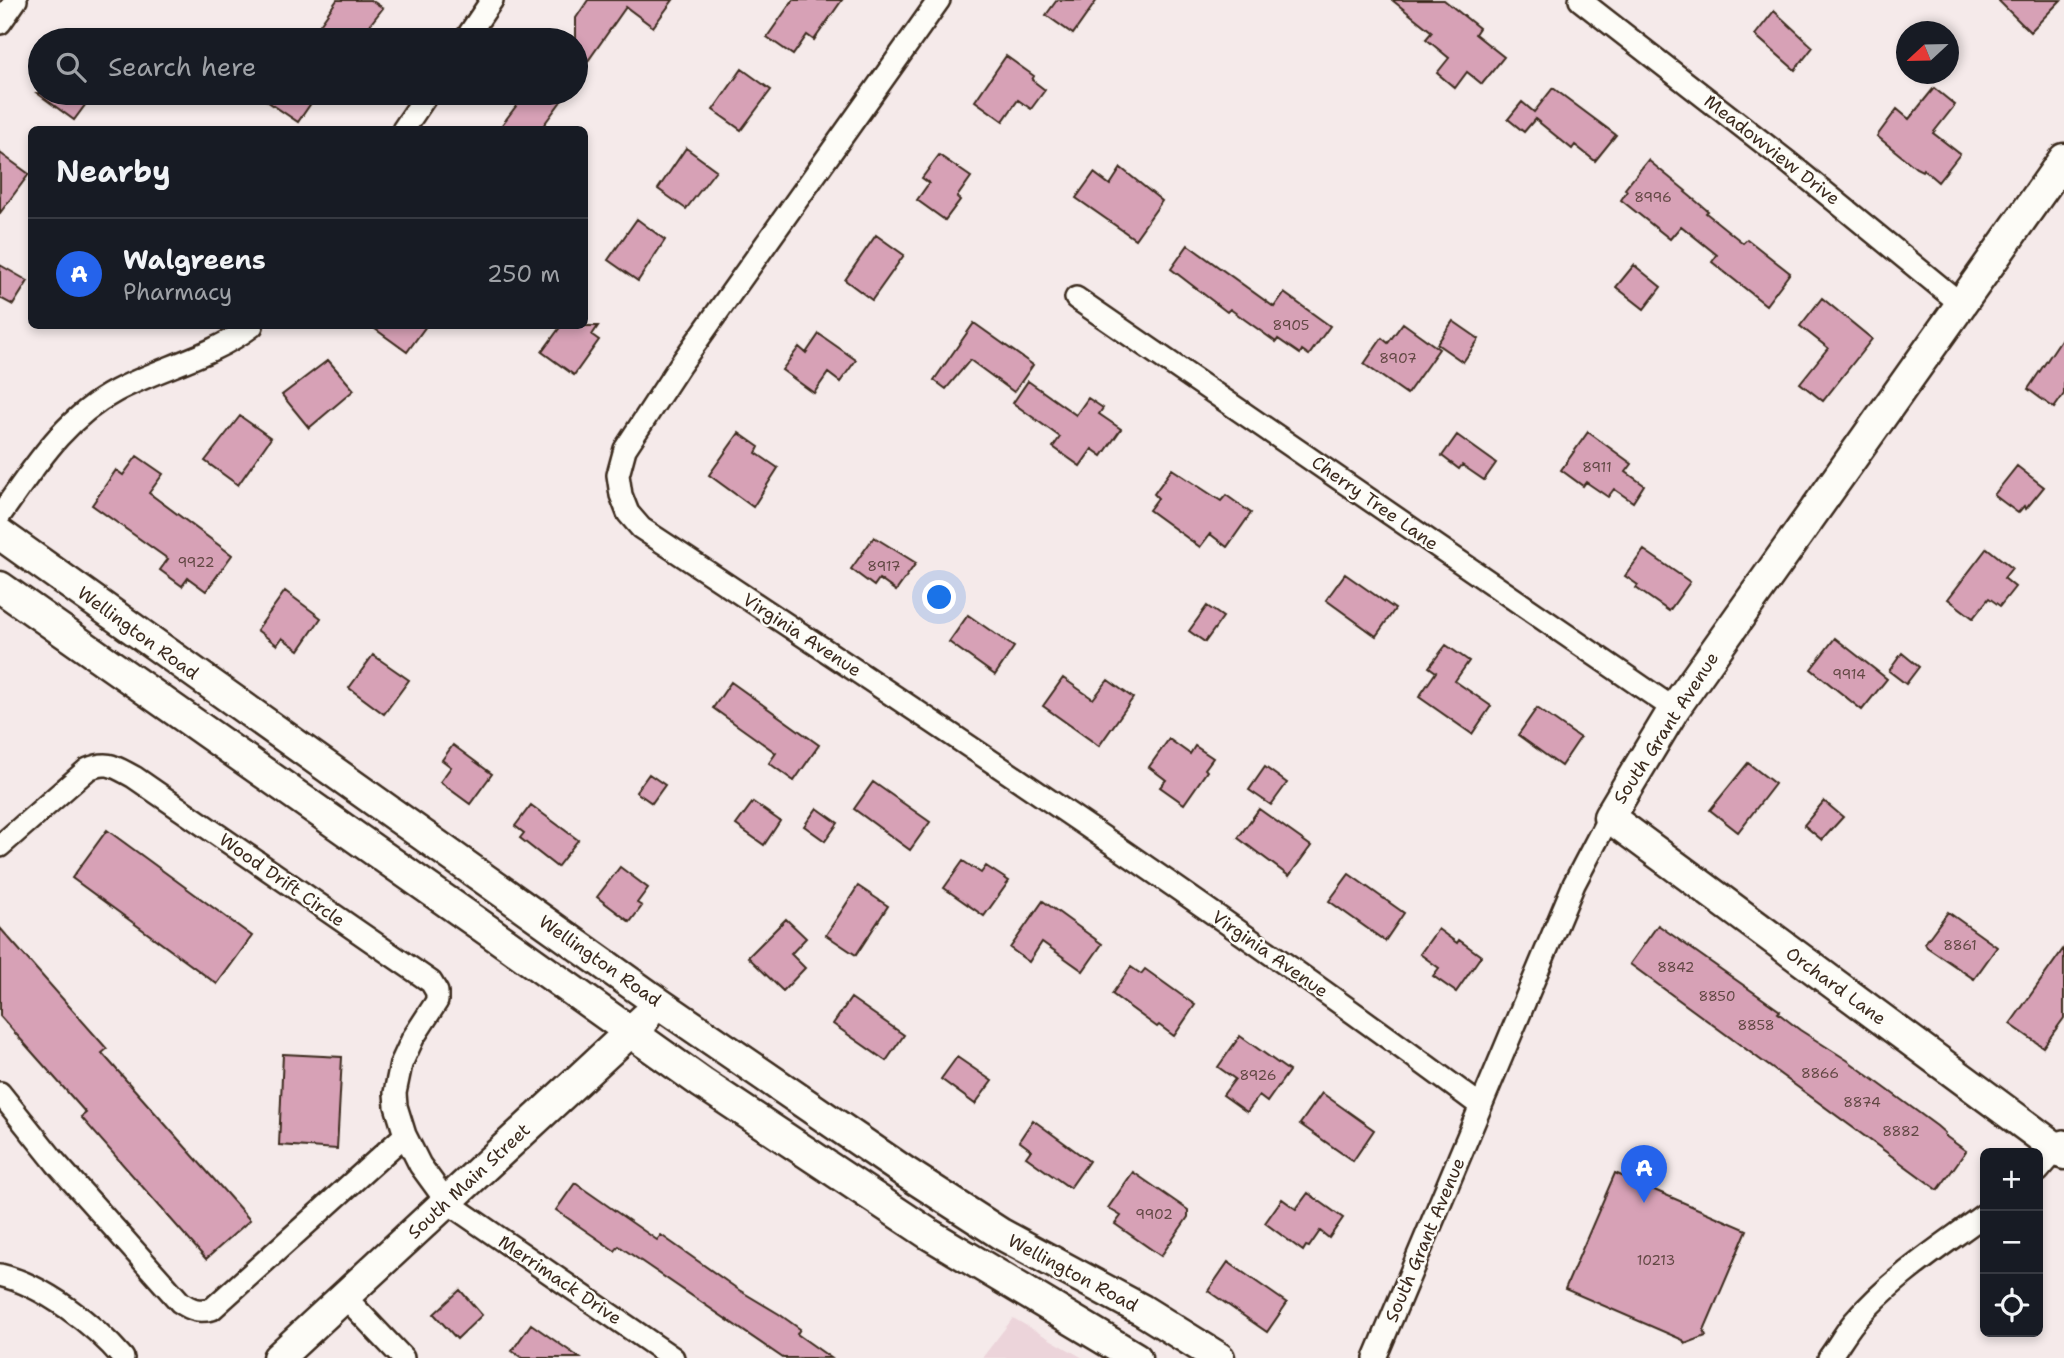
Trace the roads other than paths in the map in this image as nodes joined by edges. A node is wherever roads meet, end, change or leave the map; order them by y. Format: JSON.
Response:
{"nodes":[{"id":1,"x":16,"y":0,"type":"edge"},
{"id":2,"x":492,"y":0,"type":"edge"},
{"id":3,"x":939,"y":0,"type":"edge"},
{"id":4,"x":1580,"y":0,"type":"edge"},
{"id":5,"x":0,"y":23,"type":"edge"},
{"id":6,"x":473,"y":28,"type":"edge"},
{"id":7,"x":421,"y":105,"type":"edge"},
{"id":8,"x":406,"y":126,"type":"edge"},
{"id":9,"x":2064,"y":159,"type":"edge"},
{"id":10,"x":1076,"y":298,"type":"dead end"},
{"id":11,"x":1961,"y":304,"type":"junction"},
{"id":12,"x":247,"y":329,"type":"edge"},
{"id":13,"x":0,"y":515,"type":"edge"},
{"id":14,"x":0,"y":534,"type":"edge"},
{"id":15,"x":0,"y":587,"type":"edge"},
{"id":16,"x":1674,"y":709,"type":"junction"},
{"id":17,"x":1609,"y":817,"type":"junction"},
{"id":18,"x":0,"y":846,"type":"edge"},
{"id":19,"x":660,"y":1004,"type":"junction"},
{"id":20,"x":630,"y":1031,"type":"junction"},
{"id":21,"x":0,"y":1093,"type":"edge"},
{"id":22,"x":1481,"y":1106,"type":"junction"},
{"id":23,"x":405,"y":1135,"type":"junction"},
{"id":24,"x":2062,"y":1148,"type":"edge"},
{"id":25,"x":2043,"y":1166,"type":"edge"},
{"id":26,"x":447,"y":1202,"type":"junction"},
{"id":27,"x":1980,"y":1217,"type":"edge"},
{"id":28,"x":0,"y":1275,"type":"edge"},
{"id":29,"x":344,"y":1296,"type":"junction"},
{"id":30,"x":395,"y":1355,"type":"edge"},
{"id":31,"x":123,"y":1358,"type":"edge"},
{"id":32,"x":278,"y":1358,"type":"edge"},
{"id":33,"x":673,"y":1358,"type":"edge"},
{"id":34,"x":1136,"y":1358,"type":"edge"},
{"id":35,"x":1219,"y":1358,"type":"edge"},
{"id":36,"x":1375,"y":1358,"type":"edge"},
{"id":37,"x":1829,"y":1358,"type":"edge"}],
"edges":[{"from":1,"to":5,"type":"street"},
{"from":2,"to":6,"type":"street"},
{"from":3,"to":22,"type":"street","name":"Virginia Avenue"},
{"from":4,"to":11,"type":"street","name":"Meadowview Drive"},
{"from":7,"to":8,"type":"street"},
{"from":9,"to":11,"type":"main road","name":"South Grant Avenue"},
{"from":10,"to":16,"type":"street","name":"Cherry Tree Lane"},
{"from":11,"to":16,"type":"main road","name":"South Grant Avenue"},
{"from":12,"to":13,"type":"street"},
{"from":14,"to":19,"type":"main road","name":"Wellington Road"},
{"from":15,"to":20,"type":"main road"},
{"from":16,"to":17,"type":"main road","name":"South Grant Avenue"},
{"from":17,"to":22,"type":"street","name":"South Grant Avenue"},
{"from":17,"to":24,"type":"main road","name":"Orchard Lane"},
{"from":18,"to":23,"type":"street","name":"Wood Drift Circle"},
{"from":19,"to":20,"type":"main road","name":"South Main Street"},
{"from":19,"to":35,"type":"main road","name":"Wellington Road"},
{"from":20,"to":26,"type":"main road","name":"South Main Street"},
{"from":20,"to":34,"type":"main road"},
{"from":21,"to":23,"type":"street"},
{"from":22,"to":36,"type":"street","name":"South Grant Avenue"},
{"from":23,"to":26,"type":"street","name":"Wood Drift Circle"},
{"from":24,"to":25,"type":"street"},
{"from":26,"to":29,"type":"main road","name":"South Main Street"},
{"from":26,"to":33,"type":"street","name":"Merrimack Drive"},
{"from":27,"to":37,"type":"street"},
{"from":28,"to":31,"type":"street"},
{"from":29,"to":30,"type":"street"},
{"from":29,"to":32,"type":"main road","name":"South Main Street"}]}
